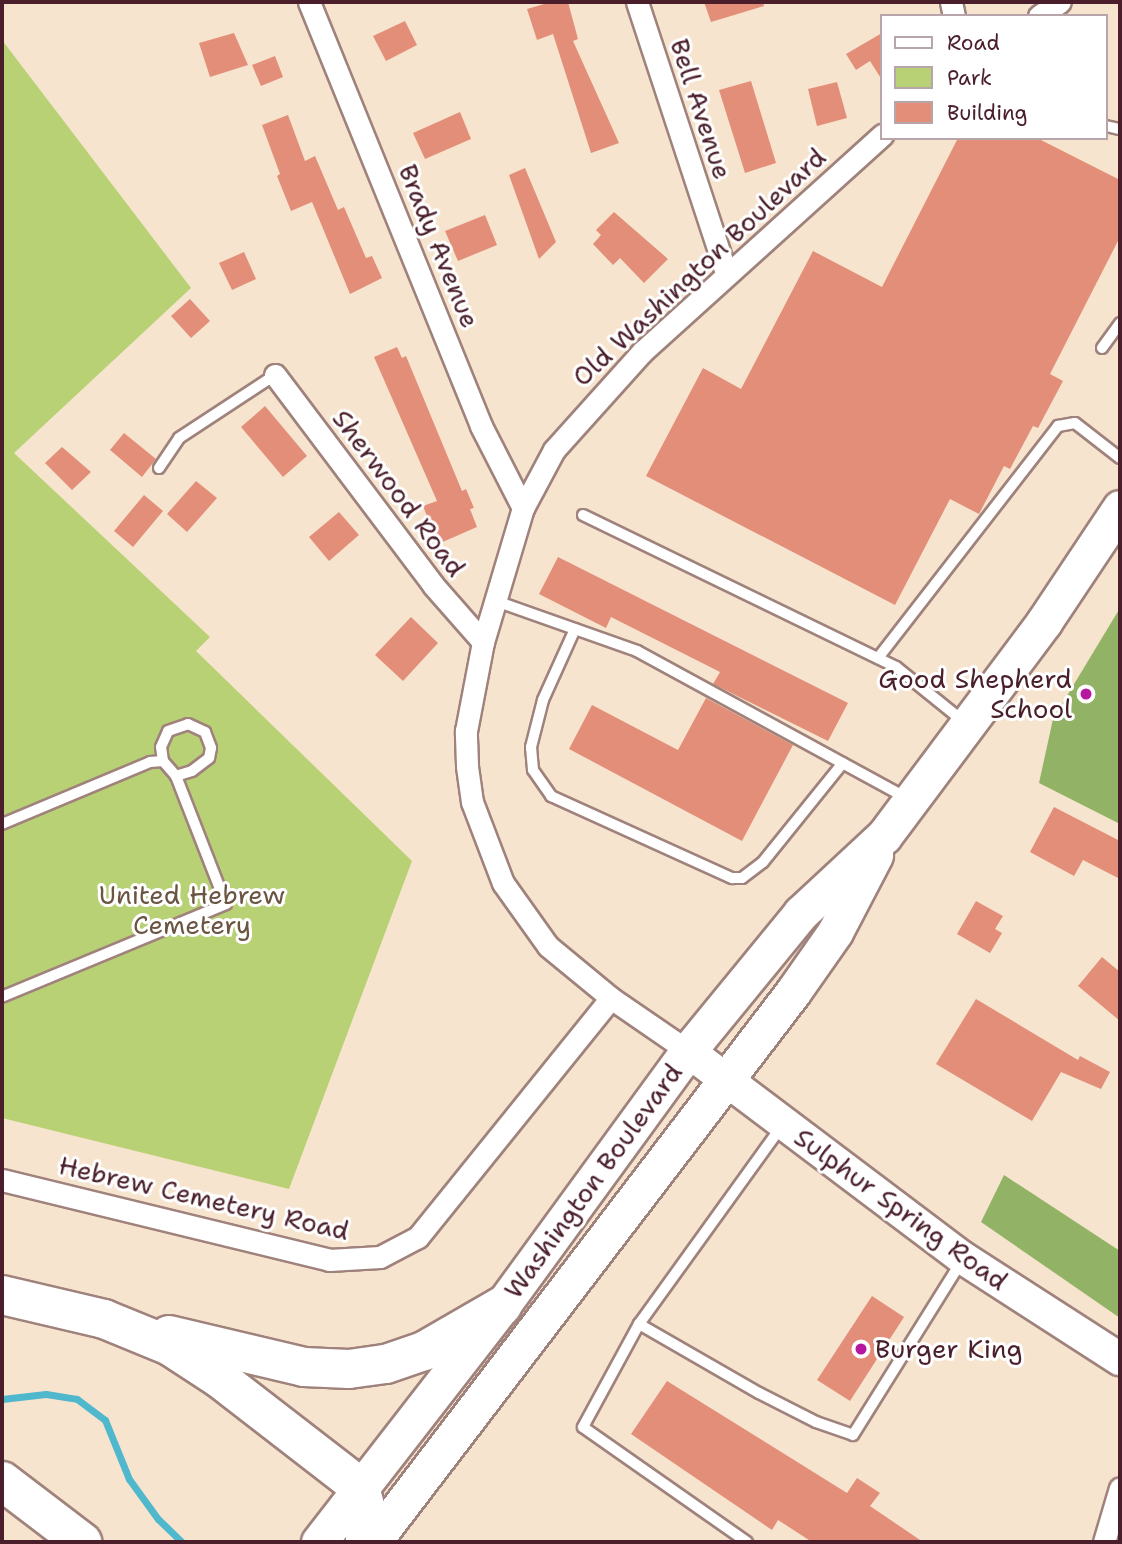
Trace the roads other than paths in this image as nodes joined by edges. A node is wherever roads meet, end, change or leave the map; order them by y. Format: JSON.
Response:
{"nodes":[{"id":1,"x":309,"y":2,"type":"edge"},
{"id":2,"x":637,"y":2,"type":"edge"},
{"id":3,"x":1060,"y":2,"type":"edge"},
{"id":4,"x":1042,"y":14,"type":"edge"},
{"id":5,"x":880,"y":137,"type":"edge"},
{"id":6,"x":726,"y":273,"type":"junction"},
{"id":7,"x":1120,"y":323,"type":"edge"},
{"id":8,"x":1102,"y":348,"type":"dead end"},
{"id":9,"x":275,"y":375,"type":"joint"},
{"id":10,"x":1120,"y":458,"type":"edge"},
{"id":11,"x":159,"y":468,"type":"dead end"},
{"id":12,"x":523,"y":508,"type":"junction"},
{"id":13,"x":1120,"y":508,"type":"edge"},
{"id":14,"x":583,"y":515,"type":"dead end"},
{"id":15,"x":494,"y":600,"type":"junction"},
{"id":16,"x":575,"y":629,"type":"junction"},
{"id":17,"x":483,"y":642,"type":"junction"},
{"id":18,"x":878,"y":658,"type":"junction"},
{"id":19,"x":968,"y":725,"type":"junction"},
{"id":20,"x":163,"y":761,"type":"junction"},
{"id":21,"x":843,"y":763,"type":"junction"},
{"id":22,"x":176,"y":776,"type":"junction"},
{"id":23,"x":911,"y":800,"type":"junction"},
{"id":24,"x":2,"y":824,"type":"edge"},
{"id":25,"x":884,"y":836,"type":"junction"},
{"id":26,"x":2,"y":996,"type":"edge"},
{"id":27,"x":611,"y":998,"type":"junction"},
{"id":28,"x":688,"y":1051,"type":"junction"},
{"id":29,"x":726,"y":1079,"type":"junction"},
{"id":30,"x":784,"y":1124,"type":"junction"},
{"id":31,"x":2,"y":1180,"type":"edge"},
{"id":32,"x":963,"y":1258,"type":"junction"},
{"id":33,"x":2,"y":1295,"type":"edge"},
{"id":34,"x":502,"y":1306,"type":"junction"},
{"id":35,"x":104,"y":1319,"type":"junction"},
{"id":36,"x":639,"y":1324,"type":"junction"},
{"id":37,"x":1120,"y":1359,"type":"edge"},
{"id":38,"x":2,"y":1481,"type":"edge"},
{"id":39,"x":360,"y":1487,"type":"junction"},
{"id":40,"x":1120,"y":1488,"type":"edge"},
{"id":41,"x":82,"y":1542,"type":"edge"},
{"id":42,"x":319,"y":1542,"type":"edge"},
{"id":43,"x":365,"y":1542,"type":"edge"},
{"id":44,"x":373,"y":1542,"type":"edge"},
{"id":45,"x":747,"y":1542,"type":"edge"},
{"id":46,"x":1104,"y":1542,"type":"edge"}],
"edges":[{"from":1,"to":12,"type":"street","name":"Brady Avenue"},
{"from":2,"to":6,"type":"street","name":"Bell Avenue"},
{"from":3,"to":4,"type":"street"},
{"from":5,"to":6,"type":"street","name":"Old Washington Boulevard"},
{"from":6,"to":12,"type":"street","name":"Old Washington Boulevard"},
{"from":7,"to":8,"type":"lane"},
{"from":9,"to":11,"type":"lane"},
{"from":9,"to":17,"type":"street","name":"Sherwood Road"},
{"from":10,"to":18,"type":"lane"},
{"from":12,"to":15,"type":"street","name":"Old Washington Boulevard"},
{"from":13,"to":19,"type":"main road","name":"Washington Boulevard"},
{"from":14,"to":18,"type":"lane"},
{"from":15,"to":16,"type":"lane"},
{"from":15,"to":17,"type":"street","name":"Old Washington Boulevard"},
{"from":16,"to":21,"type":"lane"},
{"from":16,"to":21,"type":"lane"},
{"from":17,"to":27,"type":"street","name":"Old Washington Boulevard"},
{"from":18,"to":19,"type":"lane"},
{"from":19,"to":23,"type":"main road","name":"Washington Boulevard"},
{"from":20,"to":22,"type":"lane"},
{"from":20,"to":22,"type":"lane"},
{"from":20,"to":24,"type":"lane"},
{"from":21,"to":23,"type":"lane"},
{"from":22,"to":26,"type":"lane"},
{"from":23,"to":25,"type":"main road","name":"Washington Boulevard"},
{"from":25,"to":28,"type":"main road","name":"Washington Boulevard"},
{"from":25,"to":29,"type":"main road","name":"Washington Boulevard"},
{"from":27,"to":28,"type":"street","name":"Old Washington Boulevard"},
{"from":27,"to":31,"type":"street","name":"Hebrew Cemetery Road"},
{"from":28,"to":29,"type":"main road","name":"Sulphur Spring Road"},
{"from":28,"to":34,"type":"main road","name":"Washington Boulevard"},
{"from":29,"to":30,"type":"main road","name":"Sulphur Spring Road"},
{"from":29,"to":44,"type":"main road","name":"Washington Boulevard"},
{"from":30,"to":32,"type":"main road","name":"Sulphur Spring Road"},
{"from":30,"to":36,"type":"lane"},
{"from":32,"to":36,"type":"lane"},
{"from":32,"to":37,"type":"main road","name":"Sulphur Spring Road"},
{"from":33,"to":35,"type":"highway"},
{"from":34,"to":35,"type":"highway"},
{"from":34,"to":39,"type":"main road","name":"Washington Boulevard"},
{"from":35,"to":39,"type":"highway"},
{"from":36,"to":45,"type":"lane"},
{"from":38,"to":41,"type":"highway"},
{"from":39,"to":42,"type":"main road","name":"Washington Boulevard"},
{"from":39,"to":43,"type":"highway"},
{"from":40,"to":46,"type":"street"}]}
